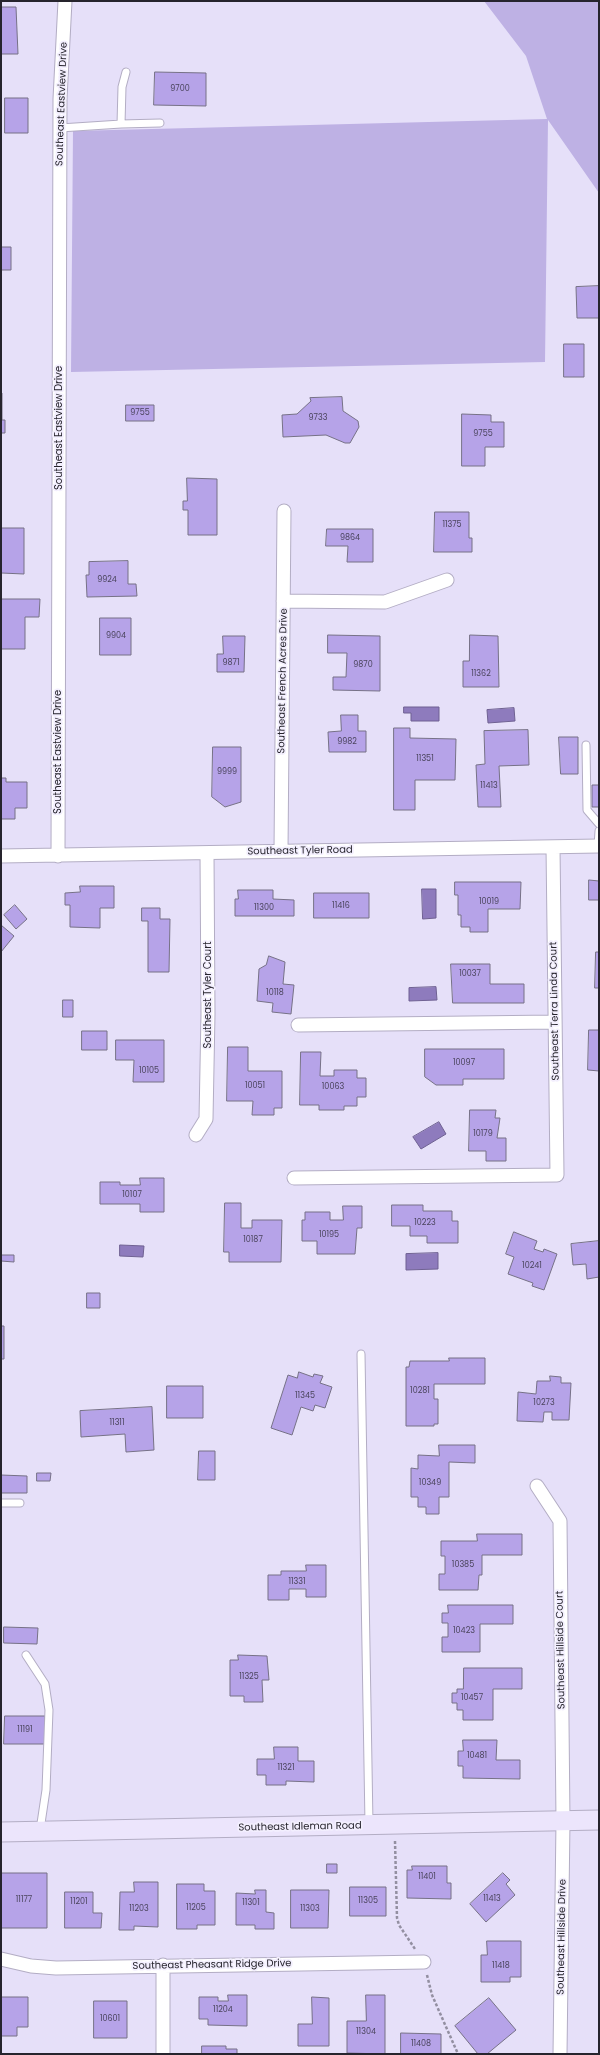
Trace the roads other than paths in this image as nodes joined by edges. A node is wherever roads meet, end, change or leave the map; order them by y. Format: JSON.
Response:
{"nodes":[{"id":1,"x":65,"y":1,"type":"edge"},
{"id":2,"x":126,"y":72,"type":"dead end"},
{"id":3,"x":160,"y":123,"type":"dead end"},
{"id":4,"x":121,"y":124,"type":"junction"},
{"id":5,"x":60,"y":128,"type":"junction"},
{"id":6,"x":284,"y":511,"type":"dead end"},
{"id":7,"x":447,"y":580,"type":"dead end"},
{"id":8,"x":283,"y":601,"type":"junction"},
{"id":9,"x":586,"y":745,"type":"dead end"},
{"id":10,"x":599,"y":824,"type":"edge"},
{"id":11,"x":599,"y":831,"type":"edge"},
{"id":12,"x":599,"y":846,"type":"edge"},
{"id":13,"x":553,"y":847,"type":"junction"},
{"id":14,"x":281,"y":851,"type":"junction"},
{"id":15,"x":207,"y":853,"type":"junction"},
{"id":16,"x":1,"y":856,"type":"edge"},
{"id":17,"x":58,"y":856,"type":"junction"},
{"id":18,"x":555,"y":1022,"type":"junction"},
{"id":19,"x":298,"y":1025,"type":"dead end"},
{"id":20,"x":196,"y":1135,"type":"dead end"},
{"id":21,"x":294,"y":1178,"type":"dead end"},
{"id":22,"x":361,"y":1354,"type":"dead end"},
{"id":23,"x":537,"y":1486,"type":"dead end"},
{"id":24,"x":1,"y":1503,"type":"edge"},
{"id":25,"x":20,"y":1503,"type":"dead end"},
{"id":26,"x":26,"y":1655,"type":"dead end"},
{"id":27,"x":599,"y":1820,"type":"edge"},
{"id":28,"x":563,"y":1821,"type":"junction"},
{"id":29,"x":369,"y":1826,"type":"junction"},
{"id":30,"x":1,"y":1832,"type":"edge"},
{"id":31,"x":40,"y":1832,"type":"junction"},
{"id":32,"x":1,"y":1958,"type":"edge"},
{"id":33,"x":424,"y":1962,"type":"road end"},
{"id":34,"x":163,"y":1965,"type":"junction"},
{"id":35,"x":163,"y":2054,"type":"edge"},
{"id":36,"x":560,"y":2054,"type":"edge"}],
"edges":[{"from":1,"to":5,"type":"street","name":"Southeast Eastview Drive"},
{"from":2,"to":4,"type":"lane"},
{"from":3,"to":4,"type":"lane"},
{"from":4,"to":5,"type":"lane"},
{"from":5,"to":17,"type":"street","name":"Southeast Eastview Drive"},
{"from":6,"to":8,"type":"street","name":"Southeast French Acres Drive"},
{"from":7,"to":8,"type":"street"},
{"from":8,"to":14,"type":"street","name":"Southeast French Acres Drive"},
{"from":9,"to":10,"type":"lane"},
{"from":11,"to":12,"type":"lane"},
{"from":12,"to":13,"type":"street","name":"Southeast Tyler Road"},
{"from":13,"to":14,"type":"street","name":"Southeast Tyler Road"},
{"from":13,"to":18,"type":"street","name":"Southeast Terra Linda Court"},
{"from":14,"to":15,"type":"street","name":"Southeast Tyler Road"},
{"from":15,"to":17,"type":"street","name":"Southeast Tyler Road"},
{"from":15,"to":20,"type":"street","name":"Southeast Tyler Court"},
{"from":16,"to":17,"type":"street","name":"Southeast Tyler Road"},
{"from":18,"to":19,"type":"street"},
{"from":18,"to":21,"type":"street","name":"Southeast Terra Linda Court"},
{"from":22,"to":29,"type":"lane"},
{"from":23,"to":28,"type":"street","name":"Southeast Hillside Court"},
{"from":24,"to":25,"type":"lane"},
{"from":26,"to":31,"type":"lane"},
{"from":27,"to":28,"type":"main road","name":"Southeast Idleman Road"},
{"from":28,"to":29,"type":"main road","name":"Southeast Idleman Road"},
{"from":28,"to":36,"type":"street","name":"Southeast Hillside Drive"},
{"from":29,"to":31,"type":"main road","name":"Southeast Idleman Road"},
{"from":30,"to":31,"type":"main road","name":"Southeast Idleman Road"},
{"from":32,"to":34,"type":"street","name":"Southeast Pheasant Ridge Drive"},
{"from":33,"to":34,"type":"street","name":"Southeast Pheasant Ridge Drive"},
{"from":34,"to":35,"type":"street"}]}
